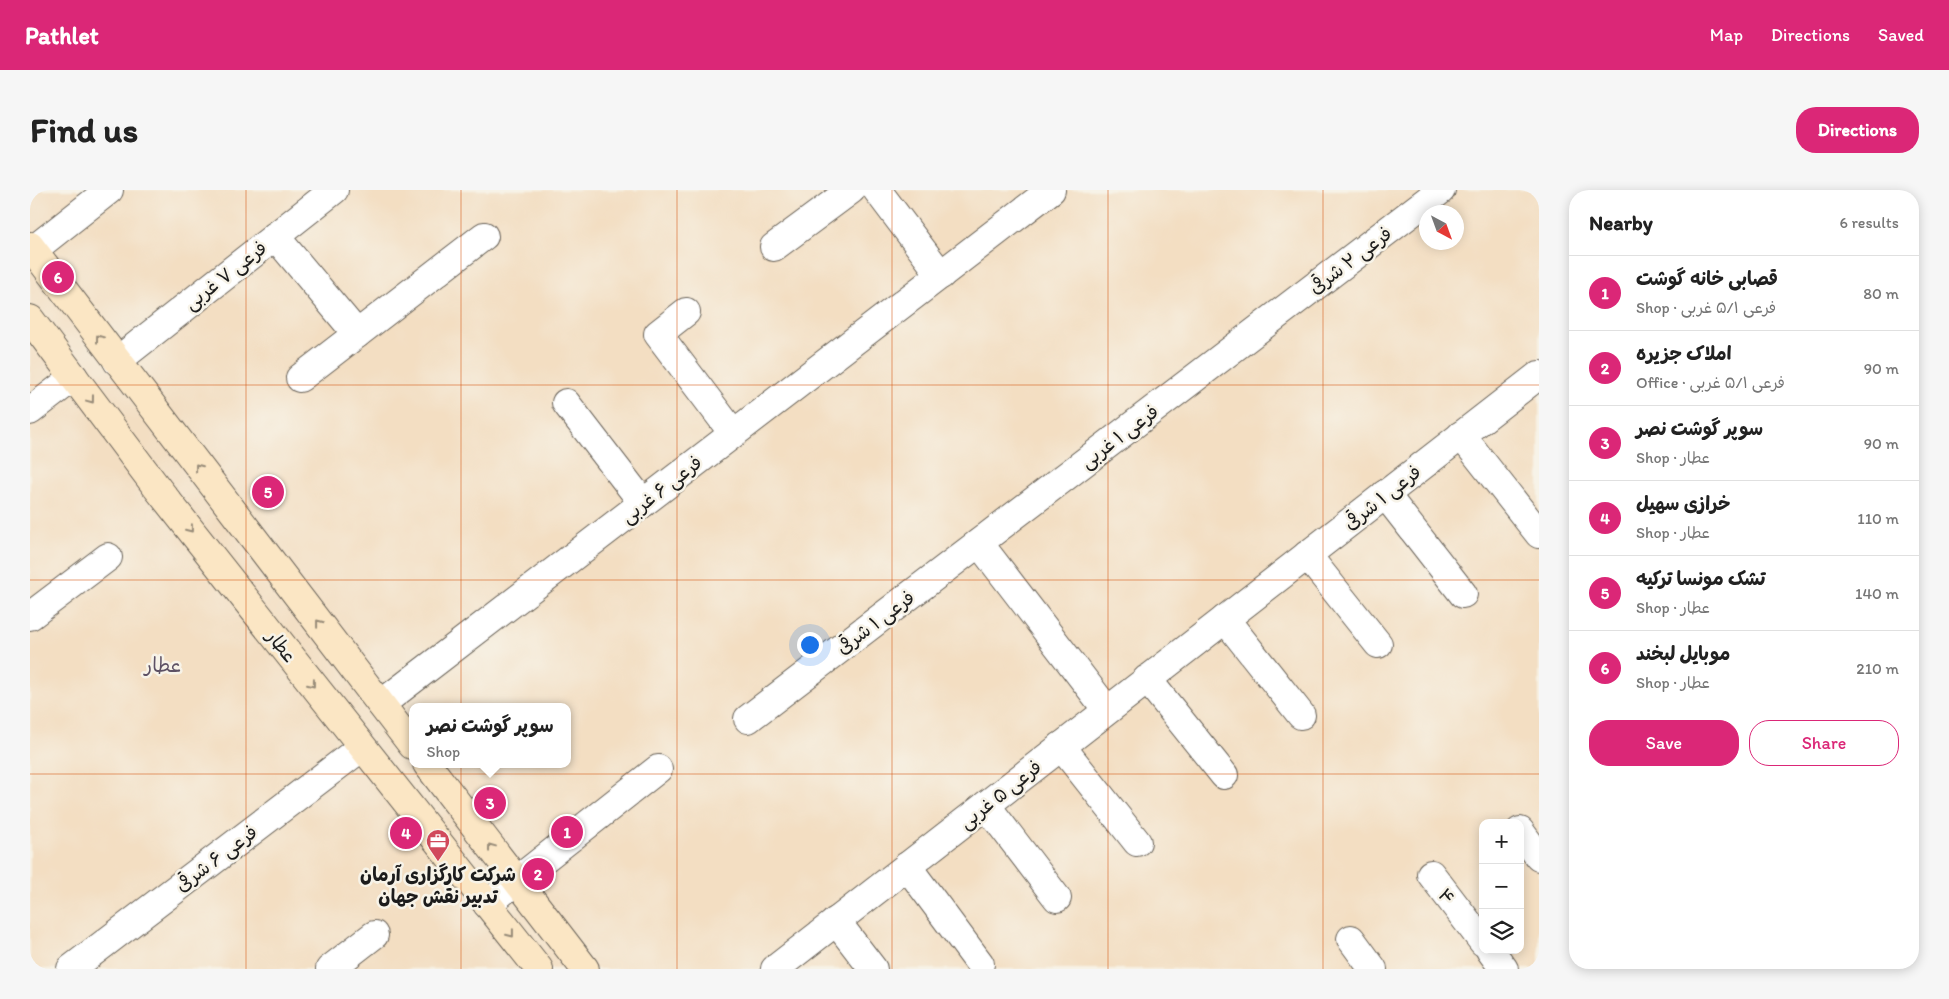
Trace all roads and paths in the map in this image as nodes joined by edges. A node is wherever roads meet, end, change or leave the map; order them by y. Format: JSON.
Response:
{"nodes":[{"id":1,"x":109,"y":190,"type":"edge"},
{"id":2,"x":334,"y":190,"type":"edge"},
{"id":3,"x":851,"y":190,"type":"edge"},
{"id":4,"x":877,"y":190,"type":"edge"},
{"id":5,"x":1051,"y":190,"type":"edge"},
{"id":6,"x":1441,"y":190,"type":"edge"},
{"id":7,"x":275,"y":236,"type":"junction"},
{"id":8,"x":484,"y":236,"type":"dead end"},
{"id":9,"x":774,"y":247,"type":"dead end"},
{"id":10,"x":31,"y":248,"type":"edge"},
{"id":11,"x":940,"y":275,"type":"junction"},
{"id":12,"x":686,"y":312,"type":"dead end"},
{"id":13,"x":30,"y":319,"type":"edge"},
{"id":14,"x":1259,"y":329,"type":"joint"},
{"id":15,"x":357,"y":334,"type":"junction"},
{"id":16,"x":117,"y":361,"type":"junction"},
{"id":17,"x":1539,"y":375,"type":"edge"},
{"id":18,"x":74,"y":377,"type":"junction"},
{"id":19,"x":300,"y":378,"type":"dead end"},
{"id":20,"x":566,"y":403,"type":"dead end"},
{"id":21,"x":30,"y":411,"type":"edge"},
{"id":22,"x":733,"y":433,"type":"junction"},
{"id":23,"x":1461,"y":435,"type":"junction"},
{"id":24,"x":1385,"y":494,"type":"junction"},
{"id":25,"x":643,"y":503,"type":"junction"},
{"id":26,"x":1539,"y":534,"type":"edge"},
{"id":27,"x":979,"y":543,"type":"junction"},
{"id":28,"x":1307,"y":555,"type":"junction"},
{"id":29,"x":108,"y":557,"type":"dead end"},
{"id":30,"x":1463,"y":594,"type":"dead end"},
{"id":31,"x":30,"y":616,"type":"edge"},
{"id":32,"x":1225,"y":619,"type":"junction"},
{"id":33,"x":1378,"y":644,"type":"dead end"},
{"id":34,"x":1147,"y":679,"type":"junction"},
{"id":35,"x":382,"y":704,"type":"junction"},
{"id":36,"x":1107,"y":710,"type":"junction"},
{"id":37,"x":1302,"y":715,"type":"dead end"},
{"id":38,"x":748,"y":719,"type":"dead end"},
{"id":39,"x":409,"y":741,"type":"edge"},
{"id":40,"x":1061,"y":746,"type":"junction"},
{"id":41,"x":362,"y":747,"type":"junction"},
{"id":42,"x":430,"y":768,"type":"edge"},
{"id":43,"x":658,"y":769,"type":"dead end"},
{"id":44,"x":1224,"y":774,"type":"dead end"},
{"id":45,"x":986,"y":805,"type":"junction"},
{"id":46,"x":1524,"y":837,"type":"edge"},
{"id":47,"x":1137,"y":842,"type":"dead end"},
{"id":48,"x":1539,"y":857,"type":"edge"},
{"id":49,"x":907,"y":866,"type":"junction"},
{"id":50,"x":1431,"y":874,"type":"dead end"},
{"id":51,"x":517,"y":881,"type":"junction"},
{"id":52,"x":1058,"y":898,"type":"dead end"},
{"id":53,"x":487,"y":904,"type":"junction"},
{"id":54,"x":836,"y":921,"type":"junction"},
{"id":55,"x":374,"y":936,"type":"dead end"},
{"id":56,"x":1479,"y":937,"type":"edge"},
{"id":57,"x":1351,"y":939,"type":"dead end"},
{"id":58,"x":1493,"y":954,"type":"edge"},
{"id":59,"x":102,"y":960,"type":"edge"},
{"id":60,"x":980,"y":964,"type":"dead end"},
{"id":61,"x":71,"y":969,"type":"edge"},
{"id":62,"x":330,"y":969,"type":"edge"},
{"id":63,"x":539,"y":969,"type":"edge"},
{"id":64,"x":585,"y":969,"type":"edge"},
{"id":65,"x":774,"y":969,"type":"edge"},
{"id":66,"x":873,"y":969,"type":"edge"},
{"id":67,"x":1373,"y":969,"type":"edge"},
{"id":68,"x":1504,"y":969,"type":"edge"}],
"edges":[{"from":1,"to":10,"type":"street"},
{"from":2,"to":7,"type":"street","name":"فرعی ۷ غربی"},
{"from":3,"to":9,"type":"street"},
{"from":4,"to":11,"type":"street"},
{"from":5,"to":11,"type":"street","name":"فرعی ۶ غربی"},
{"from":6,"to":14,"type":"street","name":"فرعی ۲ شرقی"},
{"from":7,"to":15,"type":"street"},
{"from":7,"to":16,"type":"street","name":"فرعی ۷ غربی"},
{"from":8,"to":15,"type":"street"},
{"from":16,"to":10,"type":"main road","one_way":true},
{"from":11,"to":22,"type":"street","name":"فرعی ۶ غربی"},
{"from":12,"to":22,"type":"street"},
{"from":13,"to":18,"type":"main road","name":"عطار"},
{"from":14,"to":27,"type":"street","name":"فرعی ۱ غربی"},
{"from":15,"to":19,"type":"street"},
{"from":35,"to":16,"type":"main road","one_way":true},
{"from":17,"to":23,"type":"street","name":"فرعی ۱ شرقی"},
{"from":18,"to":21,"type":"street"},
{"from":18,"to":41,"type":"main road","name":"عطار","one_way":true},
{"from":20,"to":25,"type":"street"},
{"from":22,"to":25,"type":"street","name":"فرعی ۶ غربی"},
{"from":23,"to":24,"type":"street","name":"فرعی ۱ شرقی"},
{"from":23,"to":26,"type":"street"},
{"from":24,"to":28,"type":"street","name":"فرعی ۱ شرقی"},
{"from":24,"to":30,"type":"street"},
{"from":25,"to":35,"type":"street","name":"فرعی ۶ غربی"},
{"from":27,"to":36,"type":"street"},
{"from":27,"to":38,"type":"street","name":"فرعی ۱ شرقی"},
{"from":28,"to":32,"type":"street","name":"فرعی ۱ شرقی"},
{"from":28,"to":33,"type":"street"},
{"from":29,"to":31,"type":"street"},
{"from":32,"to":34,"type":"street","name":"فرعی ۵ غربی"},
{"from":32,"to":37,"type":"street"},
{"from":34,"to":36,"type":"street","name":"فرعی ۵ غربی"},
{"from":34,"to":44,"type":"street"},
{"from":35,"to":39,"type":"main road"},
{"from":36,"to":40,"type":"street","name":"فرعی ۵ غربی"},
{"from":40,"to":45,"type":"street","name":"فرعی ۵ غربی"},
{"from":40,"to":47,"type":"street"},
{"from":41,"to":53,"type":"main road","name":"عطار"},
{"from":41,"to":59,"type":"street","name":"فرعی ۶ شرقی"},
{"from":51,"to":42,"type":"main road","one_way":true},
{"from":43,"to":51,"type":"street"},
{"from":45,"to":49,"type":"street","name":"فرعی ۵ غربی"},
{"from":45,"to":52,"type":"street"},
{"from":46,"to":48,"type":"street"},
{"from":49,"to":54,"type":"street","name":"فرعی ۵ غربی"},
{"from":49,"to":60,"type":"street"},
{"from":50,"to":56,"type":"street","name":"۴"},
{"from":51,"to":53,"type":"street"},
{"from":51,"to":64,"type":"main road"},
{"from":53,"to":63,"type":"main road","name":"عطار","one_way":true},
{"from":54,"to":65,"type":"street","name":"فرعی ۵ غربی"},
{"from":54,"to":66,"type":"street"},
{"from":55,"to":62,"type":"street"},
{"from":57,"to":67,"type":"street"},
{"from":58,"to":68,"type":"street"},
{"from":59,"to":61,"type":"street","name":"فرعی ۶ شرقی"}]}
